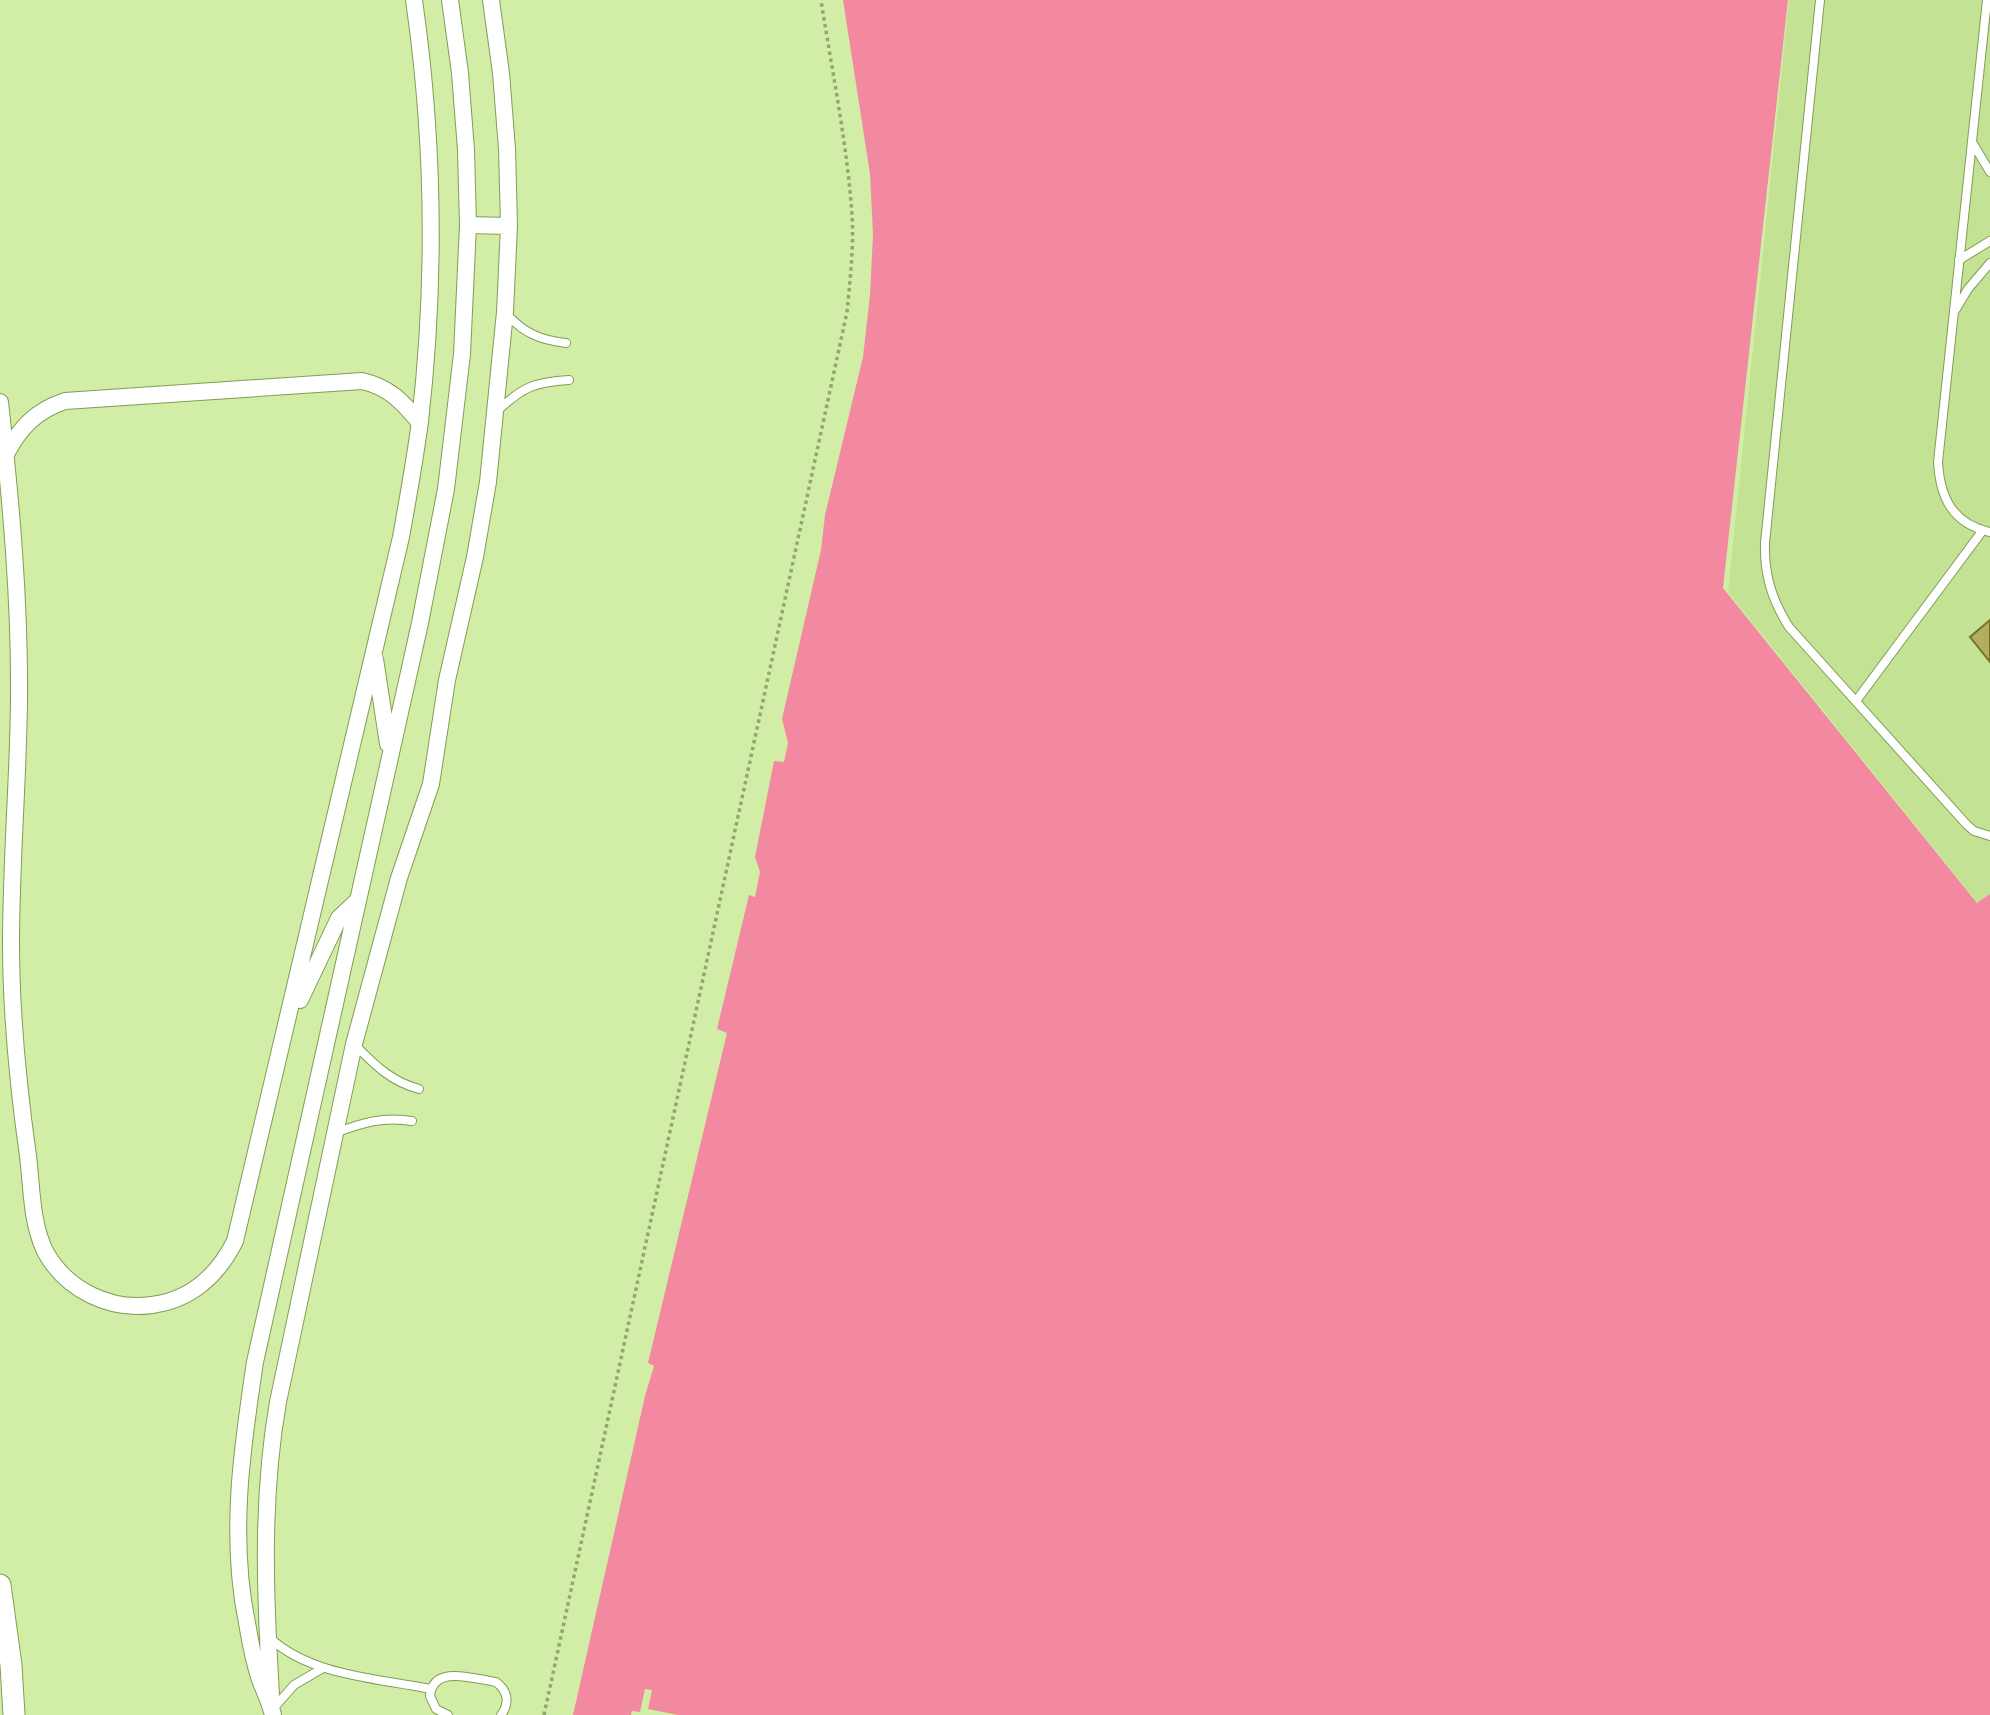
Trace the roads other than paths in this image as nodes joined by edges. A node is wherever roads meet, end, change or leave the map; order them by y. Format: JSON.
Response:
{"nodes":[{"id":1,"x":414,"y":0,"type":"edge"},
{"id":2,"x":450,"y":0,"type":"edge"},
{"id":3,"x":491,"y":0,"type":"edge"},
{"id":4,"x":1820,"y":0,"type":"edge"},
{"id":5,"x":1987,"y":0,"type":"edge"},
{"id":6,"x":1971,"y":140,"type":"junction"},
{"id":7,"x":1990,"y":172,"type":"edge"},
{"id":8,"x":468,"y":225,"type":"junction"},
{"id":9,"x":509,"y":226,"type":"junction"},
{"id":10,"x":1990,"y":241,"type":"edge"},
{"id":11,"x":1959,"y":260,"type":"junction"},
{"id":12,"x":1990,"y":263,"type":"edge"},
{"id":13,"x":505,"y":312,"type":"junction"},
{"id":14,"x":1953,"y":315,"type":"junction"},
{"id":15,"x":566,"y":343,"type":"dead end"},
{"id":16,"x":569,"y":380,"type":"dead end"},
{"id":17,"x":0,"y":402,"type":"edge"},
{"id":18,"x":495,"y":413,"type":"junction"},
{"id":19,"x":420,"y":423,"type":"junction"},
{"id":20,"x":6,"y":454,"type":"junction"},
{"id":21,"x":1986,"y":531,"type":"edge"},
{"id":22,"x":374,"y":649,"type":"junction"},
{"id":23,"x":1856,"y":701,"type":"junction"},
{"id":24,"x":389,"y":754,"type":"junction"},
{"id":25,"x":1990,"y":836,"type":"edge"},
{"id":26,"x":357,"y":901,"type":"junction"},
{"id":27,"x":288,"y":1021,"type":"junction"},
{"id":28,"x":354,"y":1044,"type":"junction"},
{"id":29,"x":419,"y":1089,"type":"dead end"},
{"id":30,"x":412,"y":1121,"type":"dead end"},
{"id":31,"x":335,"y":1133,"type":"junction"},
{"id":32,"x":0,"y":1585,"type":"edge"},
{"id":33,"x":270,"y":1638,"type":"junction"},
{"id":34,"x":6,"y":1665,"type":"edge"},
{"id":35,"x":323,"y":1668,"type":"junction"},
{"id":36,"x":430,"y":1689,"type":"junction"},
{"id":37,"x":273,"y":1713,"type":"edge"},
{"id":38,"x":14,"y":1715,"type":"edge"},
{"id":39,"x":448,"y":1715,"type":"edge"},
{"id":40,"x":501,"y":1715,"type":"edge"}],
"edges":[{"from":1,"to":19,"type":"street"},
{"from":2,"to":8,"type":"street"},
{"from":3,"to":9,"type":"street"},
{"from":4,"to":23,"type":"lane"},
{"from":5,"to":6,"type":"lane"},
{"from":6,"to":7,"type":"lane"},
{"from":6,"to":11,"type":"lane"},
{"from":8,"to":9,"type":"street"},
{"from":8,"to":24,"type":"street"},
{"from":9,"to":13,"type":"street"},
{"from":10,"to":11,"type":"lane"},
{"from":11,"to":14,"type":"lane"},
{"from":12,"to":14,"type":"lane"},
{"from":13,"to":15,"type":"lane"},
{"from":13,"to":18,"type":"street"},
{"from":14,"to":21,"type":"lane"},
{"from":16,"to":18,"type":"lane"},
{"from":17,"to":20,"type":"street"},
{"from":18,"to":28,"type":"street"},
{"from":19,"to":20,"type":"street"},
{"from":19,"to":22,"type":"street"},
{"from":20,"to":27,"type":"street"},
{"from":21,"to":23,"type":"lane"},
{"from":22,"to":24,"type":"street"},
{"from":22,"to":27,"type":"street"},
{"from":23,"to":25,"type":"lane"},
{"from":24,"to":26,"type":"street"},
{"from":26,"to":27,"type":"street"},
{"from":26,"to":37,"type":"street"},
{"from":28,"to":29,"type":"lane"},
{"from":28,"to":31,"type":"street"},
{"from":30,"to":31,"type":"lane"},
{"from":31,"to":33,"type":"street"},
{"from":32,"to":34,"type":"street"},
{"from":33,"to":35,"type":"lane"},
{"from":33,"to":37,"type":"street"},
{"from":34,"to":38,"type":"street"},
{"from":35,"to":36,"type":"lane"},
{"from":35,"to":37,"type":"lane"},
{"from":36,"to":39,"type":"lane"},
{"from":36,"to":40,"type":"lane"}]}
